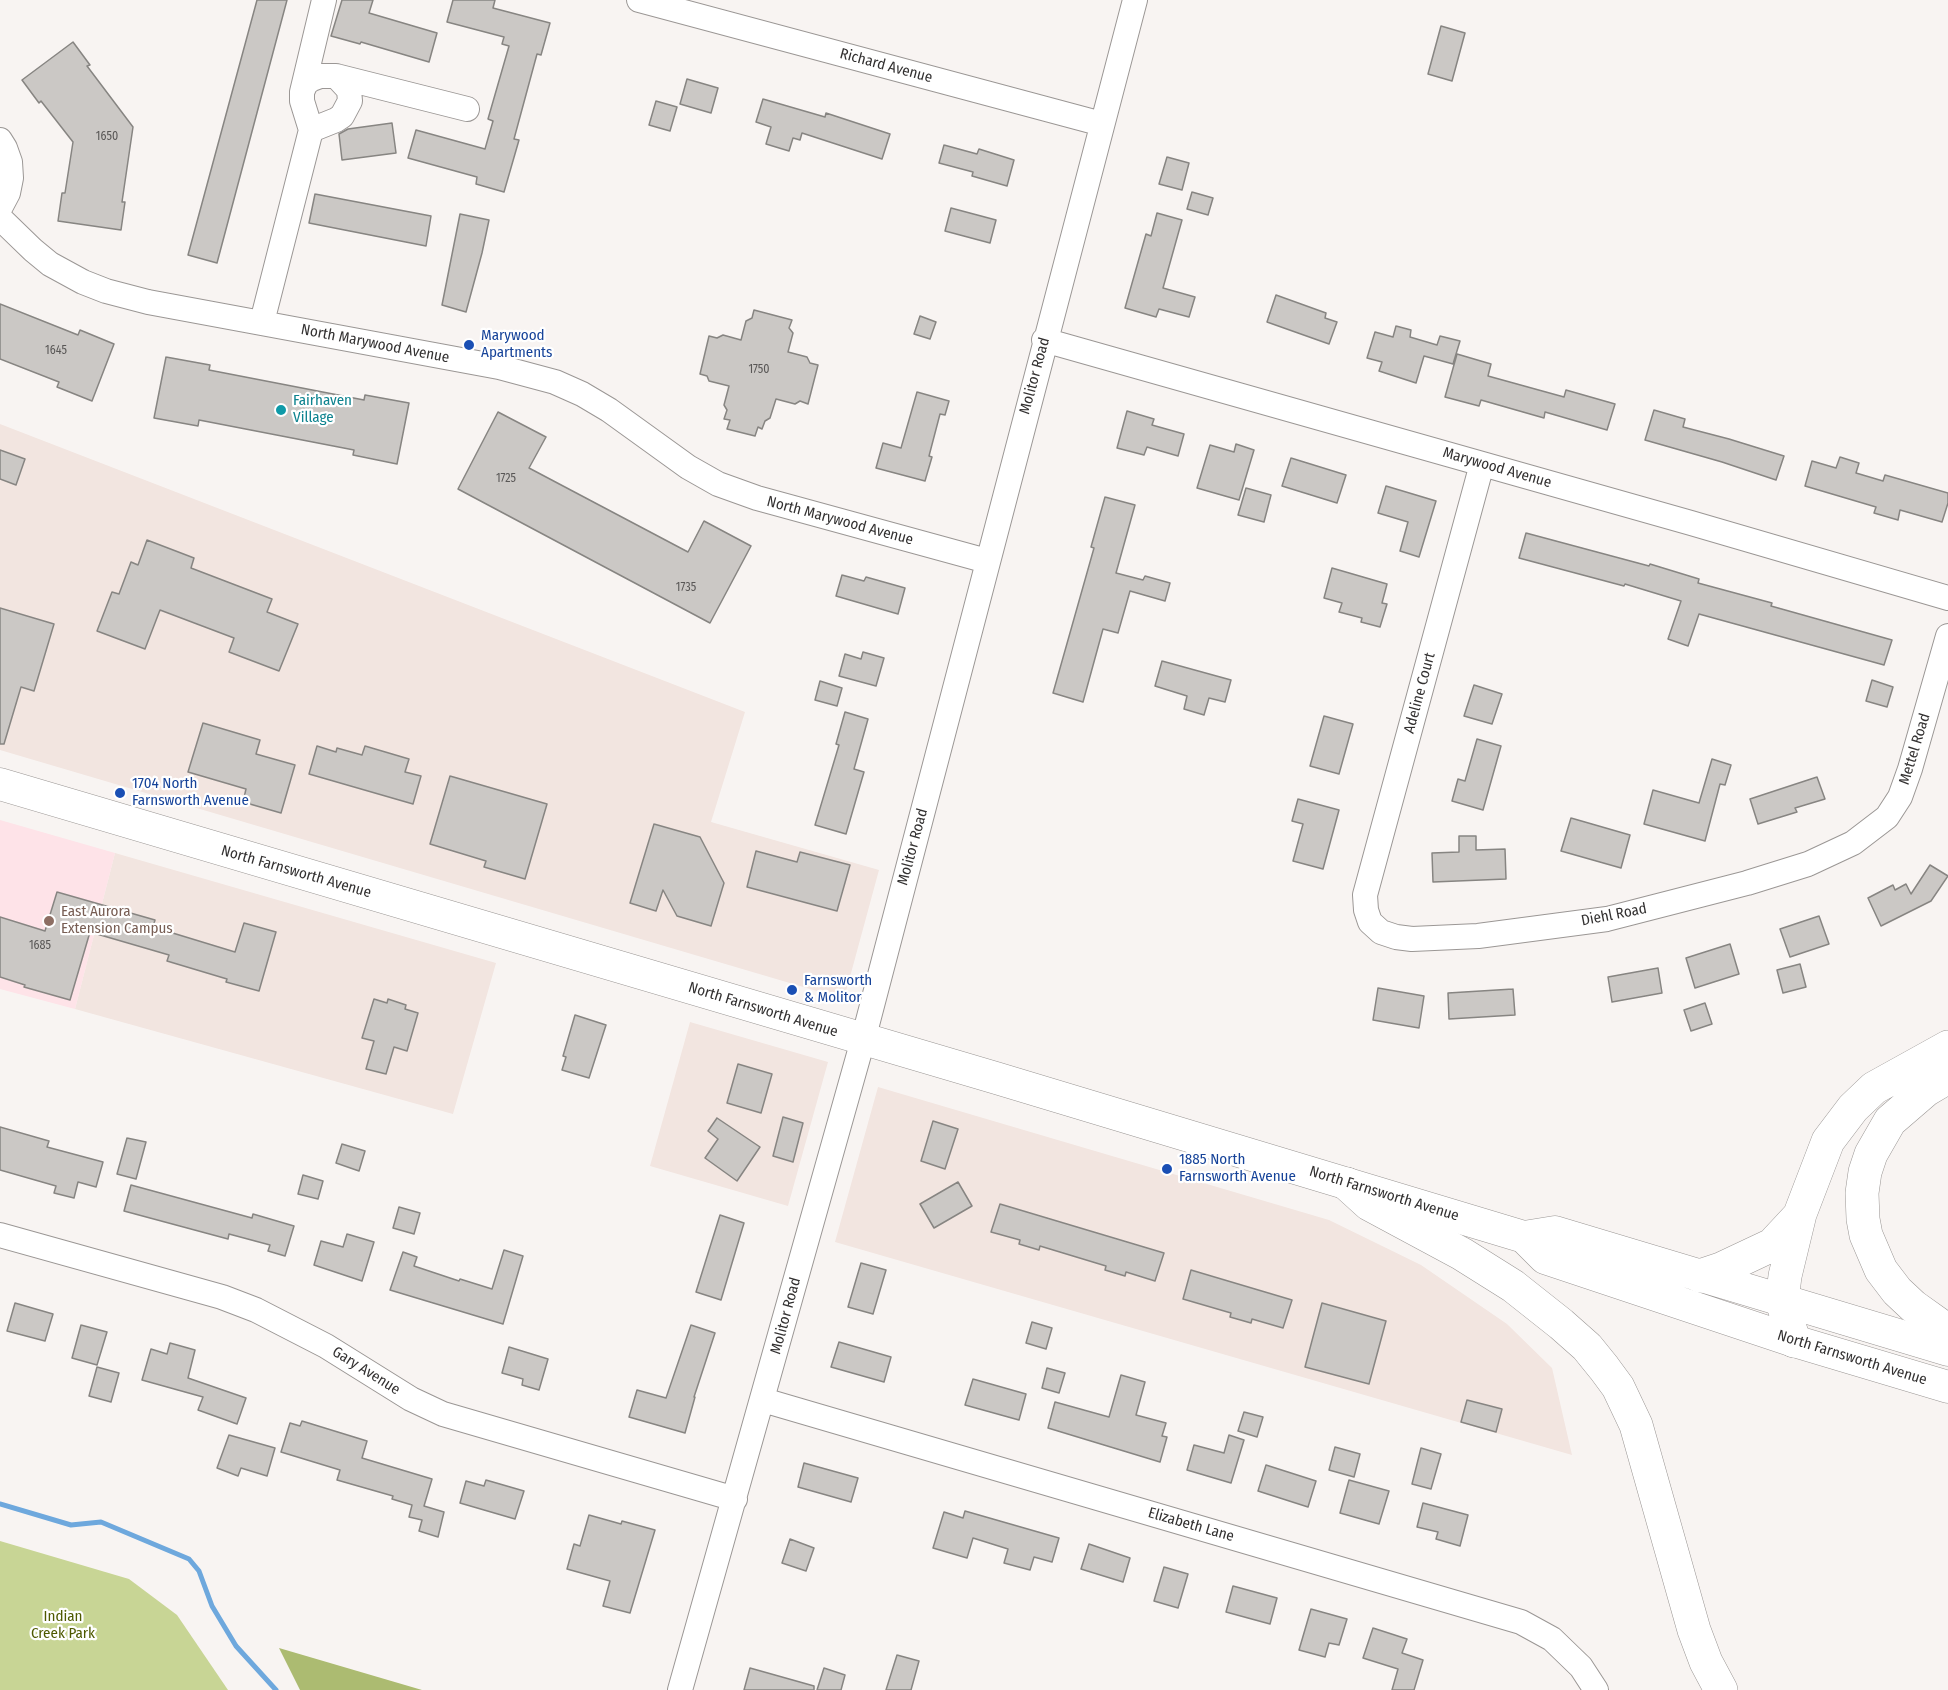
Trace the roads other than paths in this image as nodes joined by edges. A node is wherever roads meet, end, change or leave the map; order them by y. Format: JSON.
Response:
{"nodes":[{"id":1,"x":324,"y":0,"type":"edge"},
{"id":2,"x":639,"y":0,"type":"edge"},
{"id":3,"x":1135,"y":0,"type":"edge"},
{"id":4,"x":336,"y":76,"type":"junction"},
{"id":5,"x":302,"y":92,"type":"junction"},
{"id":6,"x":467,"y":109,"type":"dead end"},
{"id":7,"x":1102,"y":124,"type":"junction"},
{"id":8,"x":311,"y":130,"type":"junction"},
{"id":9,"x":0,"y":140,"type":"edge"},
{"id":10,"x":0,"y":208,"type":"edge"},
{"id":11,"x":0,"y":218,"type":"edge"},
{"id":12,"x":262,"y":322,"type":"junction"},
{"id":13,"x":1044,"y":340,"type":"junction"},
{"id":14,"x":1482,"y":464,"type":"junction"},
{"id":15,"x":987,"y":561,"type":"junction"},
{"id":16,"x":1948,"y":598,"type":"edge"},
{"id":17,"x":1948,"y":636,"type":"edge"},
{"id":18,"x":0,"y":784,"type":"edge"},
{"id":19,"x":1853,"y":843,"type":"joint"},
{"id":20,"x":1371,"y":922,"type":"joint"},
{"id":21,"x":862,"y":1040,"type":"junction"},
{"id":22,"x":1948,"y":1047,"type":"edge"},
{"id":23,"x":1948,"y":1077,"type":"edge"},
{"id":24,"x":1347,"y":1184,"type":"junction"},
{"id":25,"x":1800,"y":1214,"type":"junction"},
{"id":26,"x":0,"y":1235,"type":"edge"},
{"id":27,"x":1524,"y":1237,"type":"junction"},
{"id":28,"x":1700,"y":1276,"type":"junction"},
{"id":29,"x":1782,"y":1301,"type":"junction"},
{"id":30,"x":1948,"y":1331,"type":"edge"},
{"id":31,"x":1794,"y":1341,"type":"junction"},
{"id":32,"x":1948,"y":1350,"type":"edge"},
{"id":33,"x":1948,"y":1387,"type":"edge"},
{"id":34,"x":763,"y":1400,"type":"junction"},
{"id":35,"x":735,"y":1499,"type":"junction"},
{"id":36,"x":680,"y":1690,"type":"edge"},
{"id":37,"x":1596,"y":1690,"type":"edge"},
{"id":38,"x":1721,"y":1690,"type":"edge"}],
"edges":[{"from":1,"to":5,"type":"street"},
{"from":2,"to":7,"type":"street","name":"Richard Avenue"},
{"from":3,"to":7,"type":"street","name":"Molitor Road"},
{"from":4,"to":5,"type":"street"},
{"from":4,"to":6,"type":"street"},
{"from":4,"to":8,"type":"street"},
{"from":5,"to":8,"type":"street"},
{"from":7,"to":13,"type":"street","name":"Molitor Road"},
{"from":8,"to":12,"type":"street"},
{"from":9,"to":10,"type":"street"},
{"from":11,"to":12,"type":"street","name":"North Marywood Avenue"},
{"from":12,"to":15,"type":"street","name":"North Marywood Avenue"},
{"from":13,"to":14,"type":"street","name":"Marywood Avenue"},
{"from":13,"to":15,"type":"street","name":"Molitor Road"},
{"from":14,"to":16,"type":"street","name":"Marywood Avenue"},
{"from":14,"to":20,"type":"street","name":"Adeline Court"},
{"from":15,"to":21,"type":"street","name":"Molitor Road"},
{"from":17,"to":19,"type":"street","name":"Mettel Road"},
{"from":18,"to":21,"type":"main road","name":"North Farnsworth Avenue"},
{"from":19,"to":20,"type":"street","name":"Diehl Road"},
{"from":21,"to":24,"type":"main road","name":"North Farnsworth Avenue"},
{"from":21,"to":34,"type":"street","name":"Molitor Road"},
{"from":22,"to":25,"type":"highway"},
{"from":23,"to":30,"type":"highway"},
{"from":24,"to":27,"type":"main road","name":"North Farnsworth Avenue"},
{"from":24,"to":38,"type":"highway"},
{"from":25,"to":28,"type":"highway"},
{"from":25,"to":29,"type":"highway"},
{"from":26,"to":35,"type":"street","name":"Gary Avenue"},
{"from":27,"to":28,"type":"main road","name":"North Farnsworth Avenue"},
{"from":27,"to":31,"type":"main road","name":"North Farnsworth Avenue"},
{"from":28,"to":29,"type":"main road","name":"North Farnsworth Avenue"},
{"from":29,"to":31,"type":"highway"},
{"from":29,"to":32,"type":"main road","name":"North Farnsworth Avenue"},
{"from":31,"to":33,"type":"main road","name":"North Farnsworth Avenue"},
{"from":34,"to":35,"type":"street","name":"Molitor Road"},
{"from":34,"to":37,"type":"street","name":"Elizabeth Lane"},
{"from":35,"to":36,"type":"street","name":"Molitor Road"}]}
